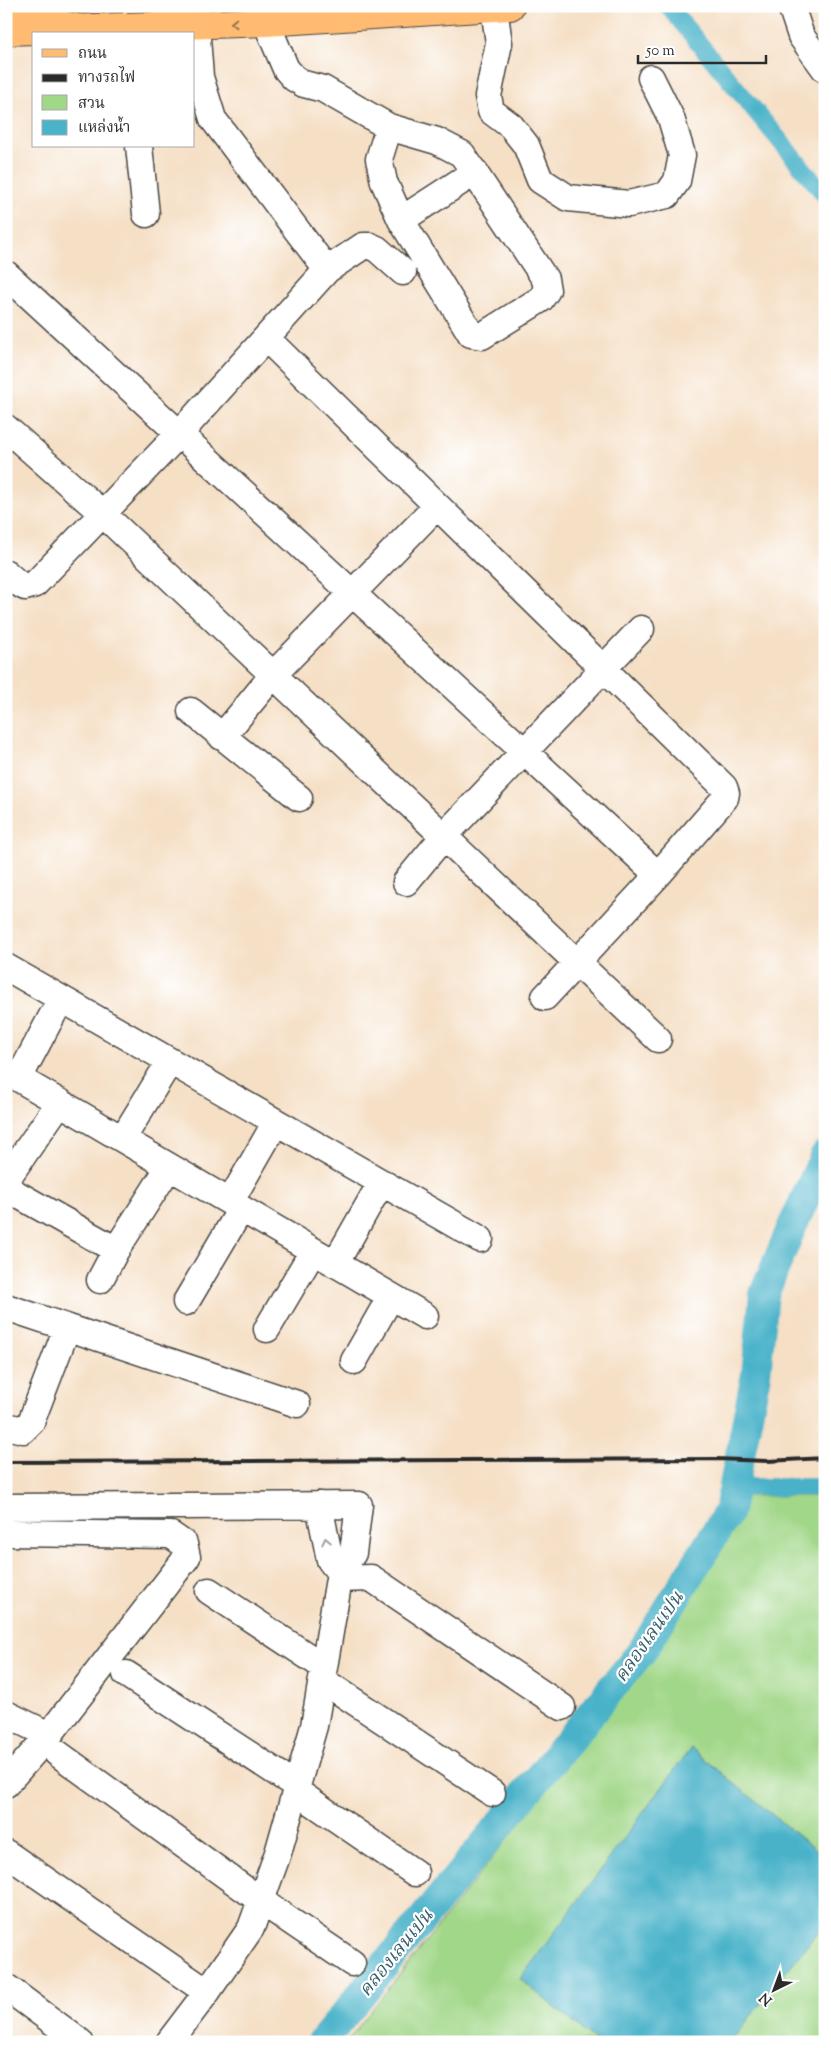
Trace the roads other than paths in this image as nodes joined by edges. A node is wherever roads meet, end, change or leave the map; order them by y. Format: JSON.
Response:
{"nodes":[{"id":1,"x":791,"y":6,"type":"edge"},
{"id":2,"x":502,"y":7,"type":"edge"},
{"id":3,"x":6,"y":12,"type":"edge"},
{"id":4,"x":266,"y":22,"type":"junction"},
{"id":5,"x":196,"y":25,"type":"junction"},
{"id":6,"x":81,"y":29,"type":"junction"},
{"id":7,"x":6,"y":31,"type":"edge"},
{"id":8,"x":124,"y":31,"type":"edge"},
{"id":9,"x":825,"y":69,"type":"edge"},
{"id":10,"x":651,"y":78,"type":"dead end"},
{"id":11,"x":389,"y":127,"type":"junction"},
{"id":12,"x":139,"y":148,"type":"edge"},
{"id":13,"x":475,"y":172,"type":"junction"},
{"id":14,"x":146,"y":214,"type":"dead end"},
{"id":15,"x":401,"y":220,"type":"junction"},
{"id":16,"x":327,"y":270,"type":"junction"},
{"id":17,"x":403,"y":272,"type":"dead end"},
{"id":18,"x":6,"y":274,"type":"edge"},
{"id":19,"x":266,"y":338,"type":"junction"},
{"id":20,"x":6,"y":428,"type":"edge"},
{"id":21,"x":180,"y":433,"type":"junction"},
{"id":22,"x":437,"y":506,"type":"junction"},
{"id":23,"x":102,"y":514,"type":"junction"},
{"id":24,"x":6,"y":573,"type":"edge"},
{"id":25,"x":352,"y":592,"type":"junction"},
{"id":26,"x":641,"y":629,"type":"dead end"},
{"id":27,"x":603,"y":669,"type":"junction"},
{"id":28,"x":273,"y":675,"type":"junction"},
{"id":29,"x":191,"y":711,"type":"dead end"},
{"id":30,"x":222,"y":737,"type":"junction"},
{"id":31,"x":524,"y":751,"type":"junction"},
{"id":32,"x":299,"y":798,"type":"dead end"},
{"id":33,"x":444,"y":836,"type":"junction"},
{"id":34,"x":658,"y":875,"type":"junction"},
{"id":35,"x":406,"y":882,"type":"dead end"},
{"id":36,"x":577,"y":962,"type":"junction"},
{"id":37,"x":6,"y":967,"type":"edge"},
{"id":38,"x":545,"y":997,"type":"dead end"},
{"id":39,"x":62,"y":999,"type":"junction"},
{"id":40,"x":658,"y":1038,"type":"dead end"},
{"id":41,"x":170,"y":1061,"type":"junction"},
{"id":42,"x":12,"y":1075,"type":"edge"},
{"id":43,"x":60,"y":1102,"type":"junction"},
{"id":44,"x":276,"y":1122,"type":"junction"},
{"id":45,"x":123,"y":1138,"type":"junction"},
{"id":46,"x":169,"y":1167,"type":"junction"},
{"id":47,"x":6,"y":1180,"type":"edge"},
{"id":48,"x":381,"y":1183,"type":"junction"},
{"id":49,"x":6,"y":1188,"type":"edge"},
{"id":50,"x":235,"y":1206,"type":"junction"},
{"id":51,"x":480,"y":1240,"type":"dead end"},
{"id":52,"x":116,"y":1250,"type":"junction"},
{"id":53,"x":313,"y":1251,"type":"junction"},
{"id":54,"x":335,"y":1264,"type":"junction"},
{"id":55,"x":100,"y":1280,"type":"dead end"},
{"id":56,"x":391,"y":1296,"type":"junction"},
{"id":57,"x":186,"y":1302,"type":"dead end"},
{"id":58,"x":6,"y":1307,"type":"edge"},
{"id":59,"x":425,"y":1316,"type":"dead end"},
{"id":60,"x":67,"y":1328,"type":"junction"},
{"id":61,"x":267,"y":1329,"type":"dead end"},
{"id":62,"x":354,"y":1361,"type":"dead end"},
{"id":63,"x":297,"y":1404,"type":"dead end"},
{"id":64,"x":6,"y":1426,"type":"edge"},
{"id":65,"x":319,"y":1505,"type":"junction"},
{"id":66,"x":6,"y":1507,"type":"edge"},
{"id":67,"x":6,"y":1533,"type":"edge"},
{"id":68,"x":340,"y":1576,"type":"junction"},
{"id":69,"x":209,"y":1591,"type":"dead end"},
{"id":70,"x":126,"y":1674,"type":"dead end"},
{"id":71,"x":323,"y":1674,"type":"junction"},
{"id":72,"x":562,"y":1707,"type":"dead end"},
{"id":73,"x":6,"y":1714,"type":"edge"},
{"id":74,"x":53,"y":1744,"type":"junction"},
{"id":75,"x":6,"y":1784,"type":"edge"},
{"id":76,"x":296,"y":1789,"type":"junction"},
{"id":77,"x":492,"y":1793,"type":"dead end"},
{"id":78,"x":6,"y":1852,"type":"edge"},
{"id":79,"x":415,"y":1873,"type":"dead end"},
{"id":80,"x":261,"y":1901,"type":"junction"},
{"id":81,"x":352,"y":1963,"type":"dead end"},
{"id":82,"x":6,"y":1987,"type":"edge"},
{"id":83,"x":207,"y":1992,"type":"junction"},
{"id":84,"x":80,"y":2042,"type":"edge"},
{"id":85,"x":169,"y":2042,"type":"edge"}],
"edges":[{"from":1,"to":9,"type":"street"},
{"from":2,"to":4,"type":"main road"},
{"from":2,"to":10,"type":"street"},
{"from":3,"to":6,"type":"main road"},
{"from":4,"to":5,"type":"main road","one_way":true},
{"from":4,"to":11,"type":"street"},
{"from":5,"to":8,"type":"main road"},
{"from":5,"to":16,"type":"street"},
{"from":6,"to":7,"type":"main road"},
{"from":6,"to":8,"type":"main road"},
{"from":11,"to":13,"type":"street"},
{"from":11,"to":15,"type":"street"},
{"from":12,"to":14,"type":"street"},
{"from":13,"to":15,"type":"street"},
{"from":13,"to":15,"type":"street"},
{"from":16,"to":17,"type":"street"},
{"from":16,"to":19,"type":"street"},
{"from":18,"to":21,"type":"street"},
{"from":19,"to":21,"type":"street"},
{"from":19,"to":22,"type":"street"},
{"from":20,"to":23,"type":"street"},
{"from":21,"to":23,"type":"street"},
{"from":21,"to":25,"type":"street"},
{"from":22,"to":25,"type":"street"},
{"from":22,"to":27,"type":"street"},
{"from":23,"to":24,"type":"street"},
{"from":23,"to":28,"type":"street"},
{"from":25,"to":28,"type":"street"},
{"from":25,"to":31,"type":"street"},
{"from":26,"to":27,"type":"street"},
{"from":27,"to":31,"type":"street"},
{"from":27,"to":34,"type":"street"},
{"from":28,"to":30,"type":"street"},
{"from":28,"to":33,"type":"street"},
{"from":29,"to":30,"type":"street"},
{"from":30,"to":32,"type":"street"},
{"from":31,"to":33,"type":"street"},
{"from":31,"to":34,"type":"street"},
{"from":33,"to":35,"type":"street"},
{"from":33,"to":36,"type":"street"},
{"from":34,"to":36,"type":"street"},
{"from":36,"to":38,"type":"street"},
{"from":36,"to":40,"type":"street"},
{"from":37,"to":39,"type":"street"},
{"from":39,"to":41,"type":"street"},
{"from":39,"to":42,"type":"street"},
{"from":41,"to":44,"type":"street"},
{"from":41,"to":45,"type":"street"},
{"from":42,"to":43,"type":"street"},
{"from":43,"to":45,"type":"street"},
{"from":43,"to":47,"type":"street"},
{"from":44,"to":48,"type":"street"},
{"from":44,"to":50,"type":"street"},
{"from":45,"to":46,"type":"street"},
{"from":46,"to":50,"type":"street"},
{"from":46,"to":52,"type":"street"},
{"from":48,"to":51,"type":"street"},
{"from":48,"to":54,"type":"street"},
{"from":49,"to":52,"type":"street"},
{"from":50,"to":53,"type":"street"},
{"from":50,"to":57,"type":"street"},
{"from":52,"to":55,"type":"street"},
{"from":53,"to":54,"type":"street"},
{"from":53,"to":61,"type":"street"},
{"from":54,"to":56,"type":"street"},
{"from":56,"to":59,"type":"street"},
{"from":56,"to":62,"type":"street"},
{"from":58,"to":60,"type":"street"},
{"from":60,"to":63,"type":"street"},
{"from":60,"to":64,"type":"street"},
{"from":65,"to":66,"type":"street"},
{"from":68,"to":65,"type":"street","one_way":true},
{"from":65,"to":68,"type":"street"},
{"from":67,"to":74,"type":"street"},
{"from":68,"to":71,"type":"street"},
{"from":68,"to":72,"type":"street"},
{"from":69,"to":71,"type":"street"},
{"from":70,"to":76,"type":"street"},
{"from":71,"to":76,"type":"street"},
{"from":71,"to":77,"type":"street"},
{"from":73,"to":74,"type":"street"},
{"from":74,"to":75,"type":"street"},
{"from":74,"to":80,"type":"street"},
{"from":76,"to":79,"type":"street"},
{"from":76,"to":80,"type":"street"},
{"from":78,"to":83,"type":"street"},
{"from":80,"to":81,"type":"street"},
{"from":80,"to":83,"type":"street"},
{"from":82,"to":84,"type":"street"},
{"from":83,"to":85,"type":"street"}]}
